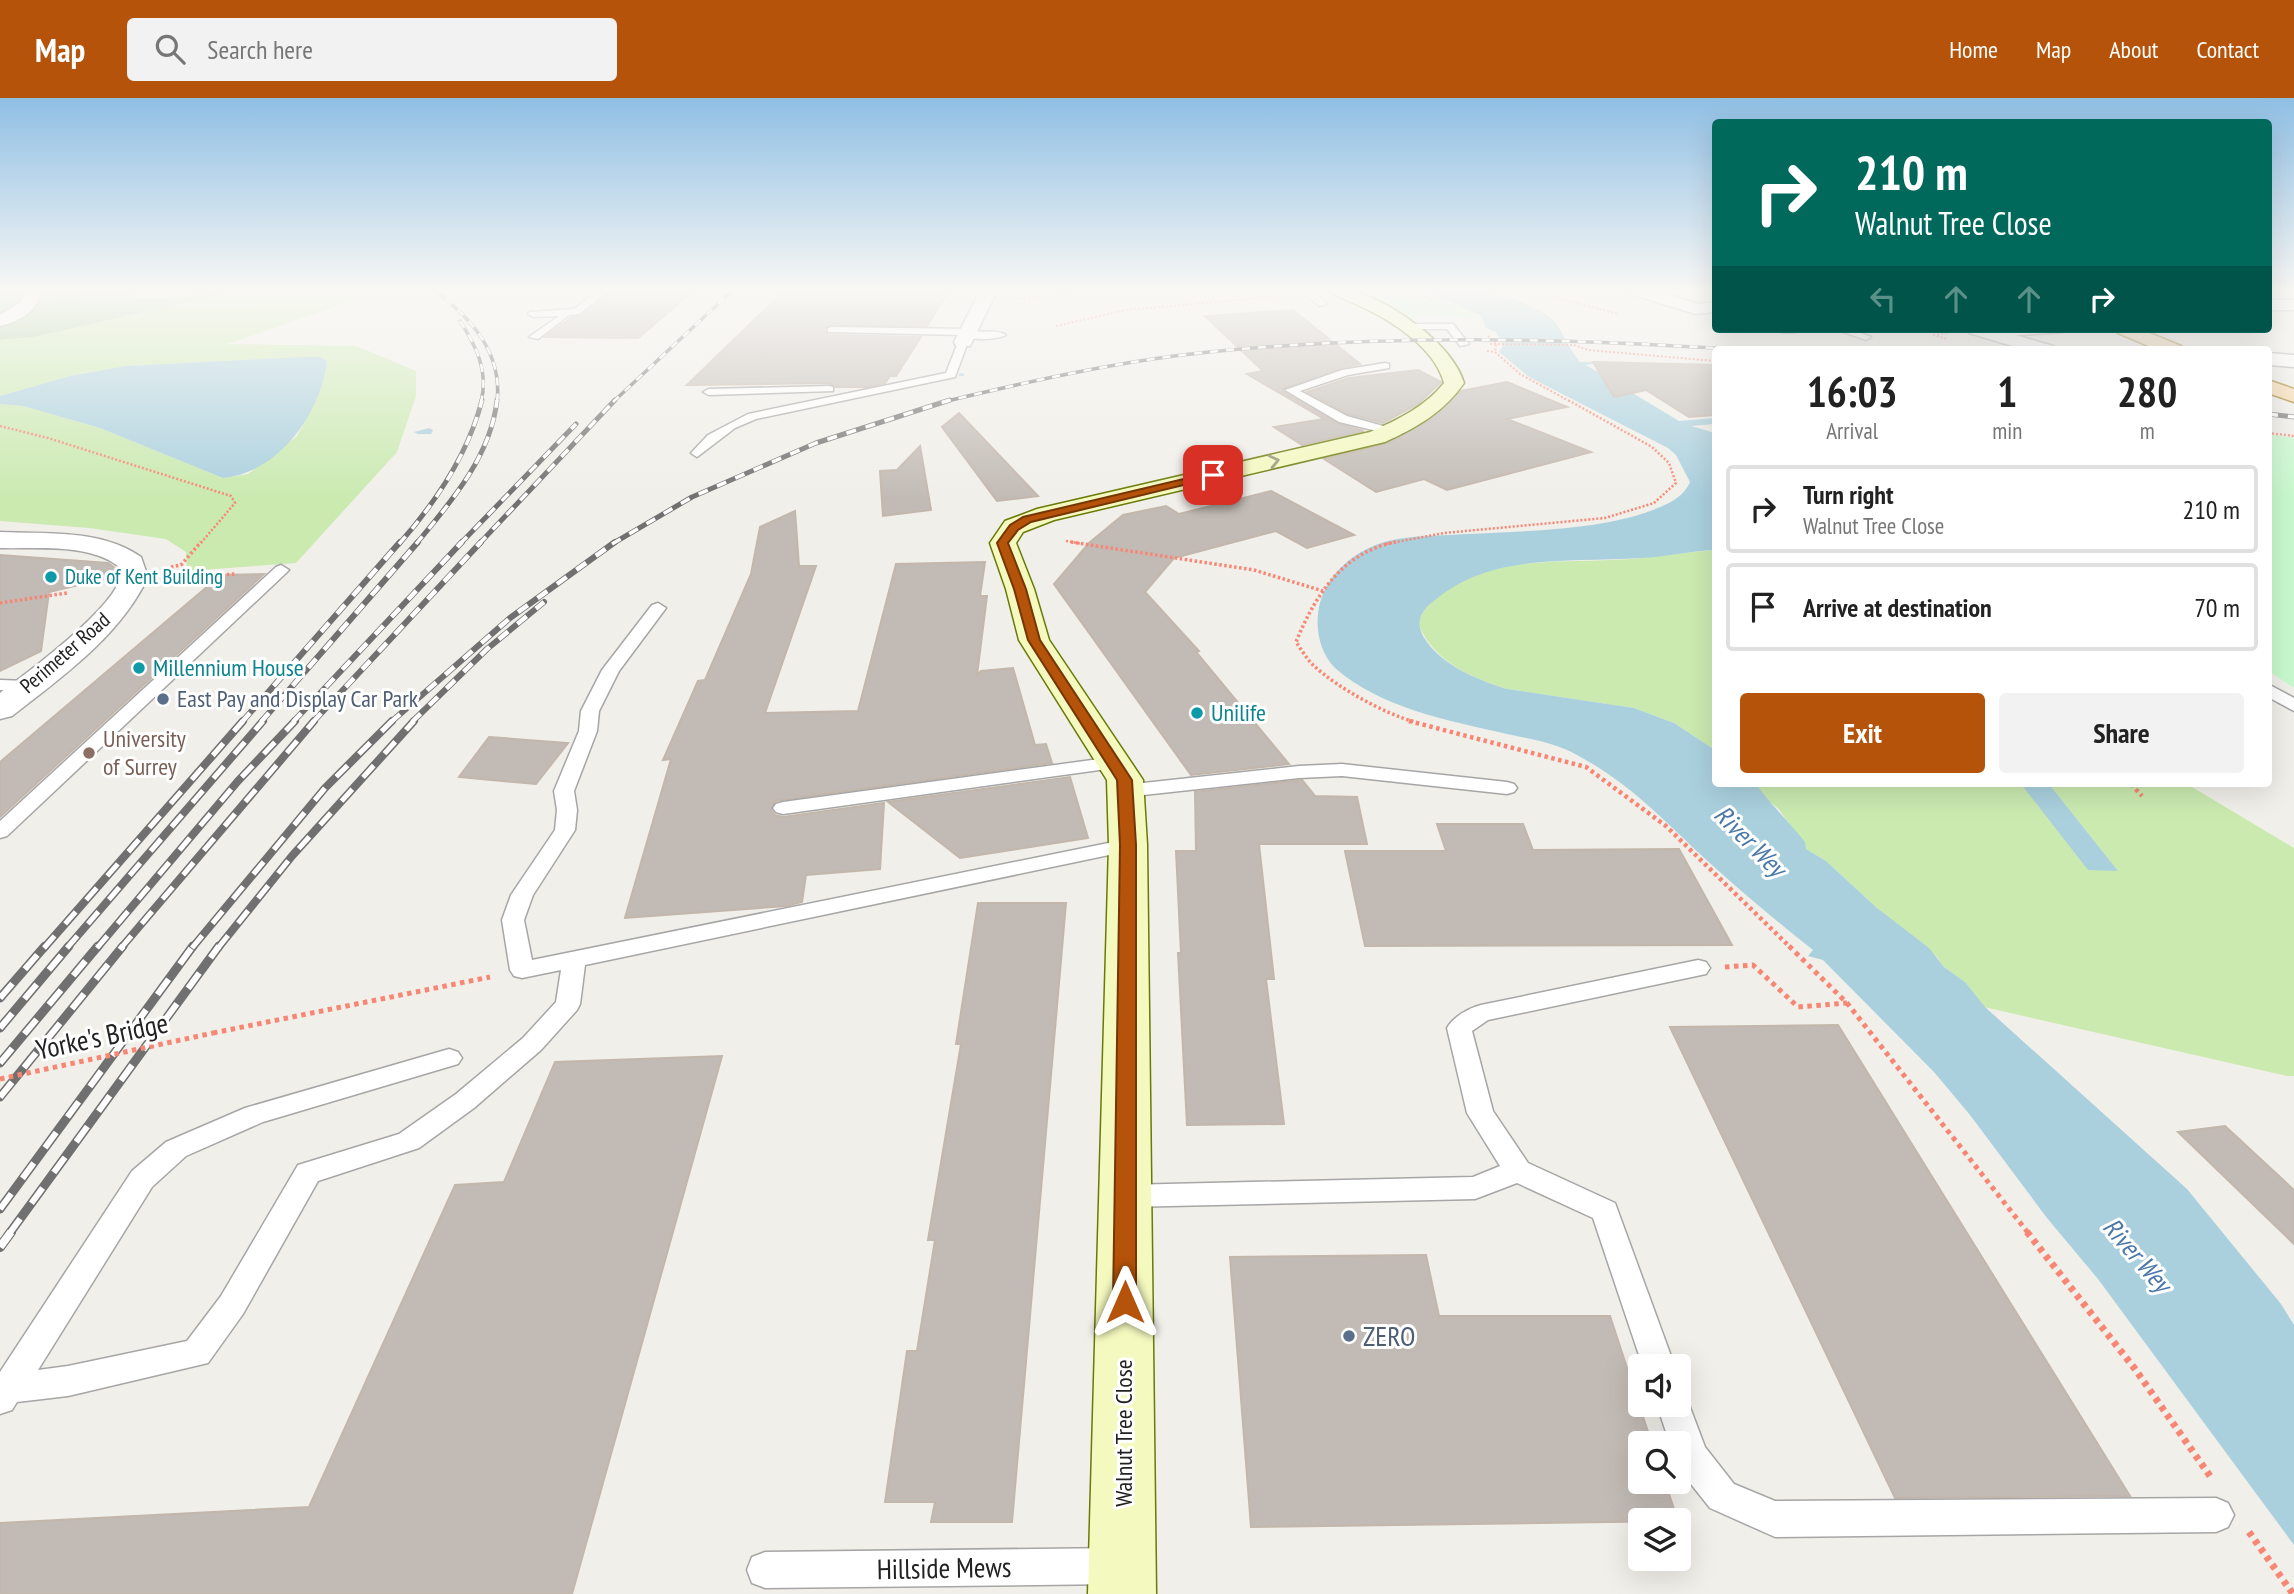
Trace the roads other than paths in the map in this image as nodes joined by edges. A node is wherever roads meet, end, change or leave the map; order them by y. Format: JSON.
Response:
{"nodes":[{"id":1,"x":957,"y":359,"type":"edge"},
{"id":2,"x":1443,"y":359,"type":"edge"},
{"id":3,"x":2272,"y":359,"type":"edge"},
{"id":4,"x":2294,"y":361,"type":"edge"},
{"id":5,"x":1385,"y":366,"type":"dead end"},
{"id":6,"x":2272,"y":388,"type":"edge"},
{"id":7,"x":883,"y":390,"type":"junction"},
{"id":8,"x":709,"y":392,"type":"dead end"},
{"id":9,"x":2294,"y":396,"type":"edge"},
{"id":10,"x":1390,"y":432,"type":"junction"},
{"id":11,"x":696,"y":453,"type":"dead end"},
{"id":12,"x":0,"y":540,"type":"edge"},
{"id":13,"x":281,"y":570,"type":"road end"},
{"id":14,"x":658,"y":608,"type":"dead end"},
{"id":15,"x":14,"y":686,"type":"edge"},
{"id":16,"x":2272,"y":692,"type":"edge"},
{"id":17,"x":2294,"y":706,"type":"edge"},
{"id":18,"x":0,"y":709,"type":"edge"},
{"id":19,"x":1120,"y":777,"type":"junction"},
{"id":20,"x":1507,"y":788,"type":"dead end"},
{"id":21,"x":783,"y":808,"type":"dead end"},
{"id":22,"x":0,"y":832,"type":"edge"},
{"id":23,"x":1128,"y":845,"type":"junction"},
{"id":24,"x":574,"y":960,"type":"junction"},
{"id":25,"x":1698,"y":968,"type":"road end"},
{"id":26,"x":449,"y":1058,"type":"dead end"},
{"id":27,"x":1518,"y":1171,"type":"junction"},
{"id":28,"x":1125,"y":1196,"type":"junction"},
{"id":29,"x":1654,"y":1354,"type":"edge"},
{"id":30,"x":4,"y":1394,"type":"edge"},
{"id":31,"x":1677,"y":1417,"type":"edge"},
{"id":32,"x":2225,"y":1508,"type":"road end"},
{"id":33,"x":765,"y":1570,"type":"dead end"},
{"id":34,"x":1123,"y":1580,"type":"edge"}],
"edges":[{"from":1,"to":7,"type":"lane"},
{"from":2,"to":10,"type":"street"},
{"from":3,"to":4,"type":"street"},
{"from":5,"to":10,"type":"lane"},
{"from":6,"to":9,"type":"main road"},
{"from":7,"to":8,"type":"lane"},
{"from":7,"to":11,"type":"lane"},
{"from":19,"to":10,"type":"street","name":"Walnut Tree Close","one_way":true},
{"from":12,"to":15,"type":"street","name":"Perimeter Road"},
{"from":13,"to":22,"type":"lane"},
{"from":14,"to":24,"type":"lane"},
{"from":15,"to":18,"type":"street","name":"Perimeter Road"},
{"from":16,"to":17,"type":"lane"},
{"from":19,"to":20,"type":"lane"},
{"from":19,"to":21,"type":"lane"},
{"from":19,"to":23,"type":"street","name":"Walnut Tree Close"},
{"from":23,"to":24,"type":"lane"},
{"from":23,"to":28,"type":"street","name":"Walnut Tree Close"},
{"from":24,"to":30,"type":"lane"},
{"from":25,"to":27,"type":"lane"},
{"from":26,"to":30,"type":"lane"},
{"from":27,"to":28,"type":"lane"},
{"from":27,"to":29,"type":"lane"},
{"from":28,"to":34,"type":"street","name":"Walnut Tree Close"},
{"from":31,"to":32,"type":"lane"},
{"from":33,"to":34,"type":"lane","name":"Hillside Mews"}]}
